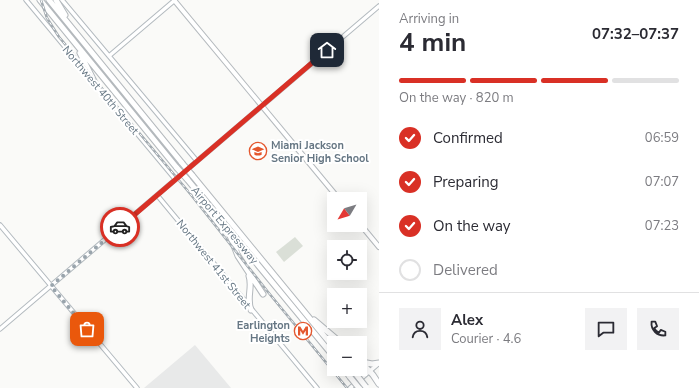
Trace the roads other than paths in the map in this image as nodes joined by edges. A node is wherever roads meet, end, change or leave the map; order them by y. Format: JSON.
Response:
{"nodes":[{"id":1,"x":26,"y":0,"type":"edge"},
{"id":2,"x":40,"y":0,"type":"edge"},
{"id":3,"x":49,"y":0,"type":"edge"},
{"id":4,"x":56,"y":0,"type":"edge"},
{"id":5,"x":62,"y":0,"type":"edge"},
{"id":6,"x":175,"y":0,"type":"edge"},
{"id":7,"x":379,"y":6,"type":"edge"},
{"id":8,"x":68,"y":24,"type":"junction"},
{"id":9,"x":69,"y":37,"type":"junction"},
{"id":10,"x":109,"y":56,"type":"junction"},
{"id":11,"x":95,"y":83,"type":"junction"},
{"id":12,"x":262,"y":105,"type":"junction"},
{"id":13,"x":197,"y":161,"type":"junction"},
{"id":14,"x":175,"y":180,"type":"junction"},
{"id":15,"x":333,"y":192,"type":"edge"},
{"id":16,"x":157,"y":195,"type":"junction"},
{"id":17,"x":224,"y":223,"type":"junction"},
{"id":18,"x":0,"y":225,"type":"edge"},
{"id":19,"x":367,"y":232,"type":"edge"},
{"id":20,"x":379,"y":247,"type":"edge"},
{"id":21,"x":246,"y":269,"type":"junction"},
{"id":22,"x":51,"y":286,"type":"junction"},
{"id":23,"x":288,"y":291,"type":"junction"},
{"id":24,"x":263,"y":294,"type":"dead end"},
{"id":25,"x":252,"y":310,"type":"junction"},
{"id":26,"x":0,"y":329,"type":"edge"},
{"id":27,"x":333,"y":336,"type":"edge"},
{"id":28,"x":327,"y":339,"type":"edge"},
{"id":29,"x":327,"y":348,"type":"edge"},
{"id":30,"x":367,"y":363,"type":"edge"},
{"id":31,"x":379,"y":363,"type":"edge"},
{"id":32,"x":367,"y":368,"type":"edge"},
{"id":33,"x":370,"y":372,"type":"junction"},
{"id":34,"x":353,"y":376,"type":"edge"},
{"id":35,"x":355,"y":376,"type":"edge"},
{"id":36,"x":379,"y":384,"type":"edge"},
{"id":37,"x":366,"y":387,"type":"edge"},
{"id":38,"x":137,"y":388,"type":"edge"},
{"id":39,"x":317,"y":388,"type":"edge"},
{"id":40,"x":350,"y":388,"type":"edge"},
{"id":41,"x":359,"y":388,"type":"edge"}],
"edges":[{"from":1,"to":11,"type":"main road","name":"Northwest 40th Street"},
{"from":2,"to":9,"type":"highway","name":"Airport Expressway"},
{"from":3,"to":8,"type":"highway","name":"Airport Expressway"},
{"from":4,"to":8,"type":"highway"},
{"from":5,"to":10,"type":"main road"},
{"from":6,"to":10,"type":"main road"},
{"from":6,"to":12,"type":"main road"},
{"from":7,"to":12,"type":"main road"},
{"from":8,"to":23,"type":"highway","name":"Airport Expressway","bridge":true},
{"from":9,"to":11,"type":"highway"},
{"from":9,"to":17,"type":"highway","name":"Airport Expressway","bridge":true},
{"from":10,"to":13,"type":"main road"},
{"from":11,"to":14,"type":"main road","name":"Northwest 40th Street"},
{"from":12,"to":13,"type":"main road"},
{"from":12,"to":15,"type":"main road"},
{"from":13,"to":14,"type":"main road"},
{"from":14,"to":16,"type":"main road"},
{"from":16,"to":22,"type":"main road"},
{"from":16,"to":25,"type":"main road","name":"Northwest 41st Street"},
{"from":17,"to":21,"type":"highway"},
{"from":17,"to":29,"type":"highway","name":"Airport Expressway"},
{"from":18,"to":22,"type":"main road"},
{"from":19,"to":20,"type":"main road"},
{"from":21,"to":24,"type":"highway"},
{"from":21,"to":25,"type":"highway"},
{"from":22,"to":26,"type":"main road"},
{"from":22,"to":38,"type":"main road"},
{"from":23,"to":27,"type":"highway"},
{"from":23,"to":28,"type":"highway","name":"Airport Expressway"},
{"from":25,"to":39,"type":"main road","name":"Northwest 41st Street"},
{"from":30,"to":31,"type":"highway"},
{"from":31,"to":33,"type":"main road"},
{"from":32,"to":33,"type":"highway"},
{"from":33,"to":36,"type":"highway"},
{"from":33,"to":40,"type":"main road"},
{"from":34,"to":41,"type":"highway","bridge":true},
{"from":35,"to":37,"type":"highway","bridge":true}]}
